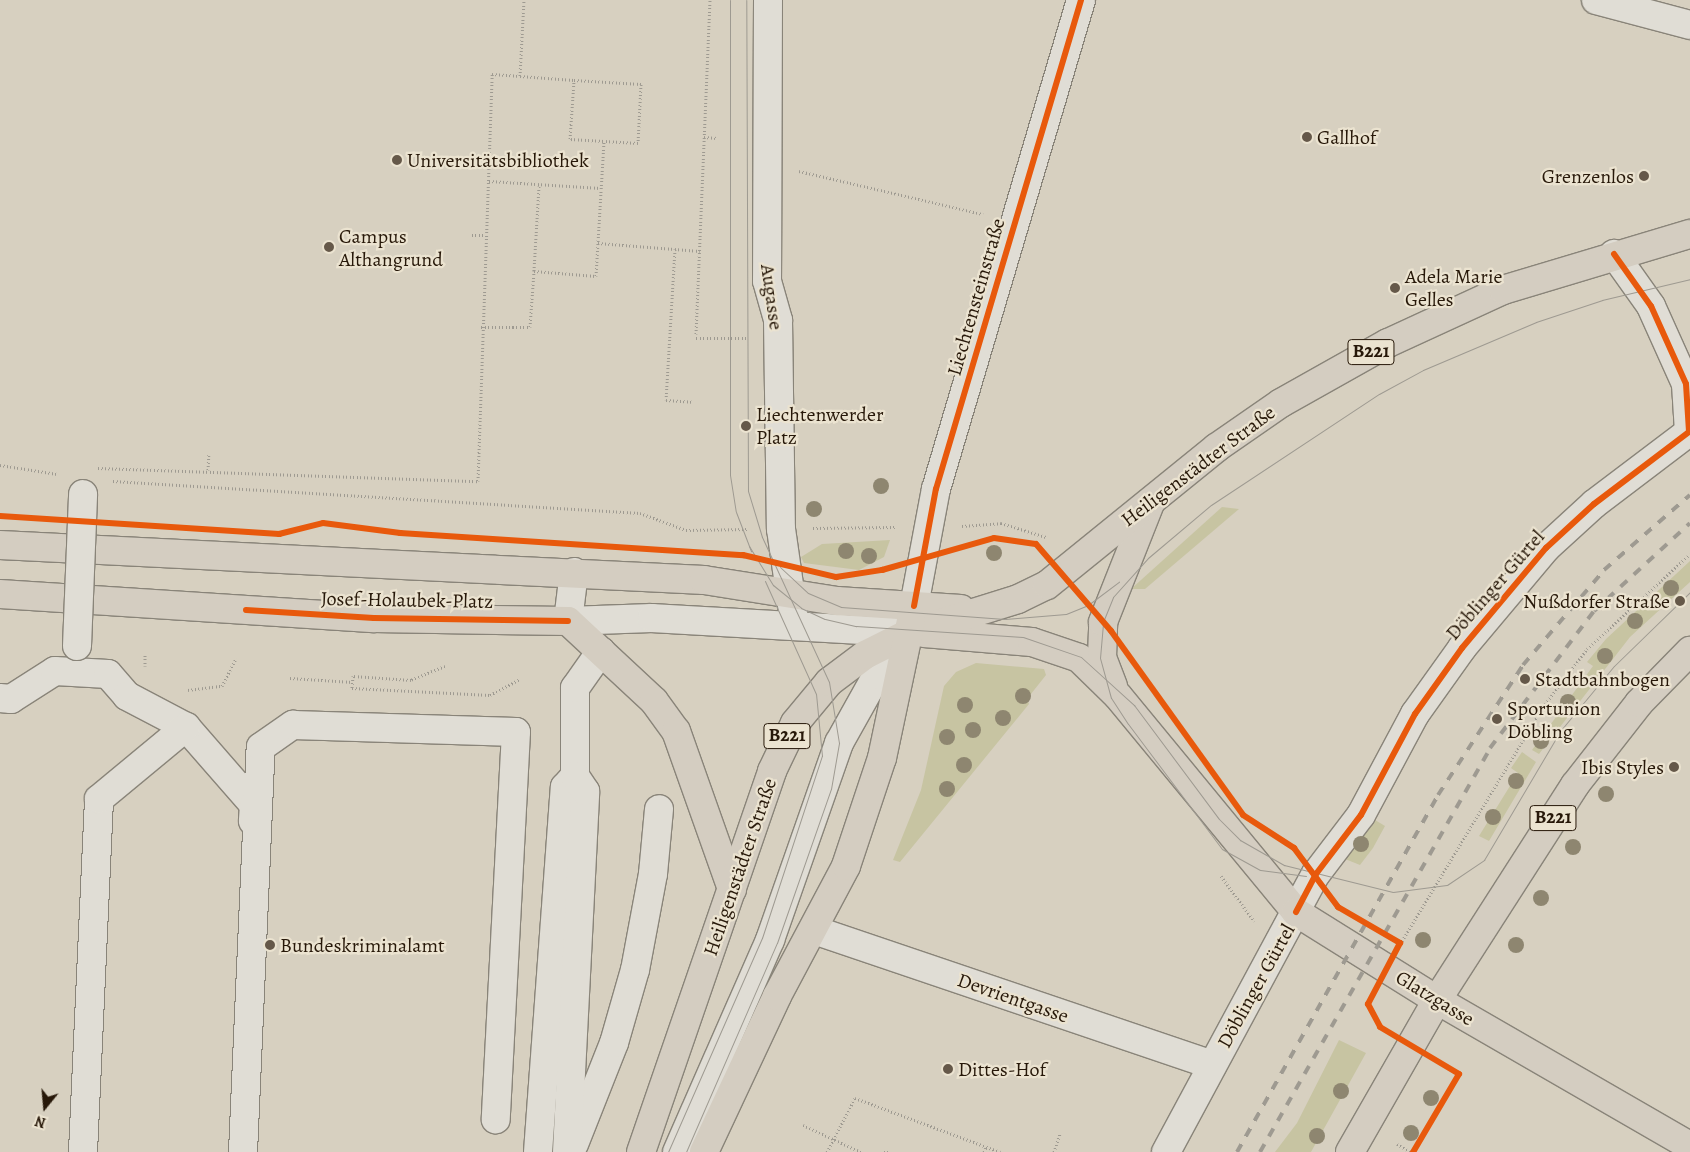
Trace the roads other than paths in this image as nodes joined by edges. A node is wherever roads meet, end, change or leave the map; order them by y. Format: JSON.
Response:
{"nodes":[{"id":1,"x":768,"y":0,"type":"edge"},
{"id":2,"x":1081,"y":0,"type":"edge"},
{"id":3,"x":1596,"y":0,"type":"edge"},
{"id":4,"x":1690,"y":24,"type":"edge"},
{"id":5,"x":1690,"y":234,"type":"edge"},
{"id":6,"x":1614,"y":254,"type":"junction"},
{"id":7,"x":83,"y":487,"type":"road end"},
{"id":8,"x":1153,"y":497,"type":"junction"},
{"id":9,"x":0,"y":545,"type":"edge"},
{"id":10,"x":574,"y":572,"type":"junction"},
{"id":11,"x":0,"y":594,"type":"edge"},
{"id":12,"x":790,"y":594,"type":"junction"},
{"id":13,"x":914,"y":606,"type":"junction"},
{"id":14,"x":980,"y":610,"type":"junction"},
{"id":15,"x":568,"y":621,"type":"junction"},
{"id":16,"x":795,"y":626,"type":"junction"},
{"id":17,"x":909,"y":632,"type":"junction"},
{"id":18,"x":601,"y":651,"type":"junction"},
{"id":19,"x":1690,"y":651,"type":"edge"},
{"id":20,"x":77,"y":659,"type":"junction"},
{"id":21,"x":1118,"y":696,"type":"junction"},
{"id":22,"x":6,"y":698,"type":"edge"},
{"id":23,"x":186,"y":728,"type":"junction"},
{"id":24,"x":574,"y":776,"type":"junction"},
{"id":25,"x":659,"y":809,"type":"dead end"},
{"id":26,"x":732,"y":889,"type":"junction"},
{"id":27,"x":1296,"y":912,"type":"junction"},
{"id":28,"x":814,"y":930,"type":"junction"},
{"id":29,"x":1437,"y":1000,"type":"junction"},
{"id":30,"x":1212,"y":1065,"type":"junction"},
{"id":31,"x":496,"y":1119,"type":"dead end"},
{"id":32,"x":1690,"y":1146,"type":"edge"},
{"id":33,"x":82,"y":1152,"type":"edge"},
{"id":34,"x":237,"y":1152,"type":"edge"},
{"id":35,"x":243,"y":1152,"type":"edge"},
{"id":36,"x":538,"y":1152,"type":"edge"},
{"id":37,"x":568,"y":1152,"type":"edge"},
{"id":38,"x":641,"y":1152,"type":"edge"},
{"id":39,"x":677,"y":1152,"type":"edge"},
{"id":40,"x":704,"y":1152,"type":"edge"},
{"id":41,"x":1166,"y":1152,"type":"edge"},
{"id":42,"x":1350,"y":1152,"type":"edge"}],
"edges":[{"from":1,"to":12,"type":"street","name":"Augasse"},
{"from":2,"to":13,"type":"street","name":"Liechtensteinstraße"},
{"from":3,"to":4,"type":"street"},
{"from":5,"to":6,"type":"main road","name":"Heiligenstädter Straße","number":"B221"},
{"from":6,"to":8,"type":"main road","name":"Heiligenstädter Straße","number":"B221"},
{"from":6,"to":27,"type":"street","name":"Döblinger Gürtel"},
{"from":7,"to":20,"type":"street","bridge":true},
{"from":8,"to":14,"type":"main road","name":"Heiligenstädter Straße","number":"B221"},
{"from":8,"to":21,"type":"main road"},
{"from":9,"to":10,"type":"main road","name":"Josef-Holaubek-Platz"},
{"from":10,"to":12,"type":"main road","name":"Josef-Holaubek-Platz"},
{"from":10,"to":15,"type":"street"},
{"from":11,"to":15,"type":"main road","name":"Josef-Holaubek-Platz"},
{"from":12,"to":13,"type":"main road"},
{"from":12,"to":16,"type":"street","name":"Augasse"},
{"from":13,"to":14,"type":"main road"},
{"from":13,"to":17,"type":"main road"},
{"from":14,"to":17,"type":"main road","name":"Heiligenstädter Straße","number":"B221"},
{"from":15,"to":16,"type":"street"},
{"from":15,"to":18,"type":"main road"},
{"from":16,"to":17,"type":"street"},
{"from":17,"to":21,"type":"main road"},
{"from":17,"to":26,"type":"main road","name":"Heiligenstädter Straße","number":"B221"},
{"from":17,"to":28,"type":"main road"},
{"from":17,"to":39,"type":"street"},
{"from":18,"to":24,"type":"street"},
{"from":18,"to":26,"type":"main road"},
{"from":19,"to":29,"type":"main road","number":"B221"},
{"from":20,"to":22,"type":"street"},
{"from":20,"to":23,"type":"street"},
{"from":21,"to":27,"type":"main road","name":"Glatzgasse"},
{"from":23,"to":33,"type":"street"},
{"from":23,"to":34,"type":"street"},
{"from":24,"to":36,"type":"street"},
{"from":24,"to":37,"type":"street"},
{"from":25,"to":37,"type":"street"},
{"from":26,"to":38,"type":"main road","name":"Heiligenstädter Straße","number":"B221"},
{"from":27,"to":29,"type":"main road","name":"Glatzgasse"},
{"from":27,"to":30,"type":"street","name":"Döblinger Gürtel"},
{"from":28,"to":30,"type":"street","name":"Devrientgasse"},
{"from":28,"to":40,"type":"main road"},
{"from":29,"to":32,"type":"main road","name":"Glatzgasse"},
{"from":29,"to":42,"type":"main road","number":"B221"},
{"from":30,"to":41,"type":"street","name":"Döblinger Gürtel"},
{"from":31,"to":35,"type":"street"}]}
